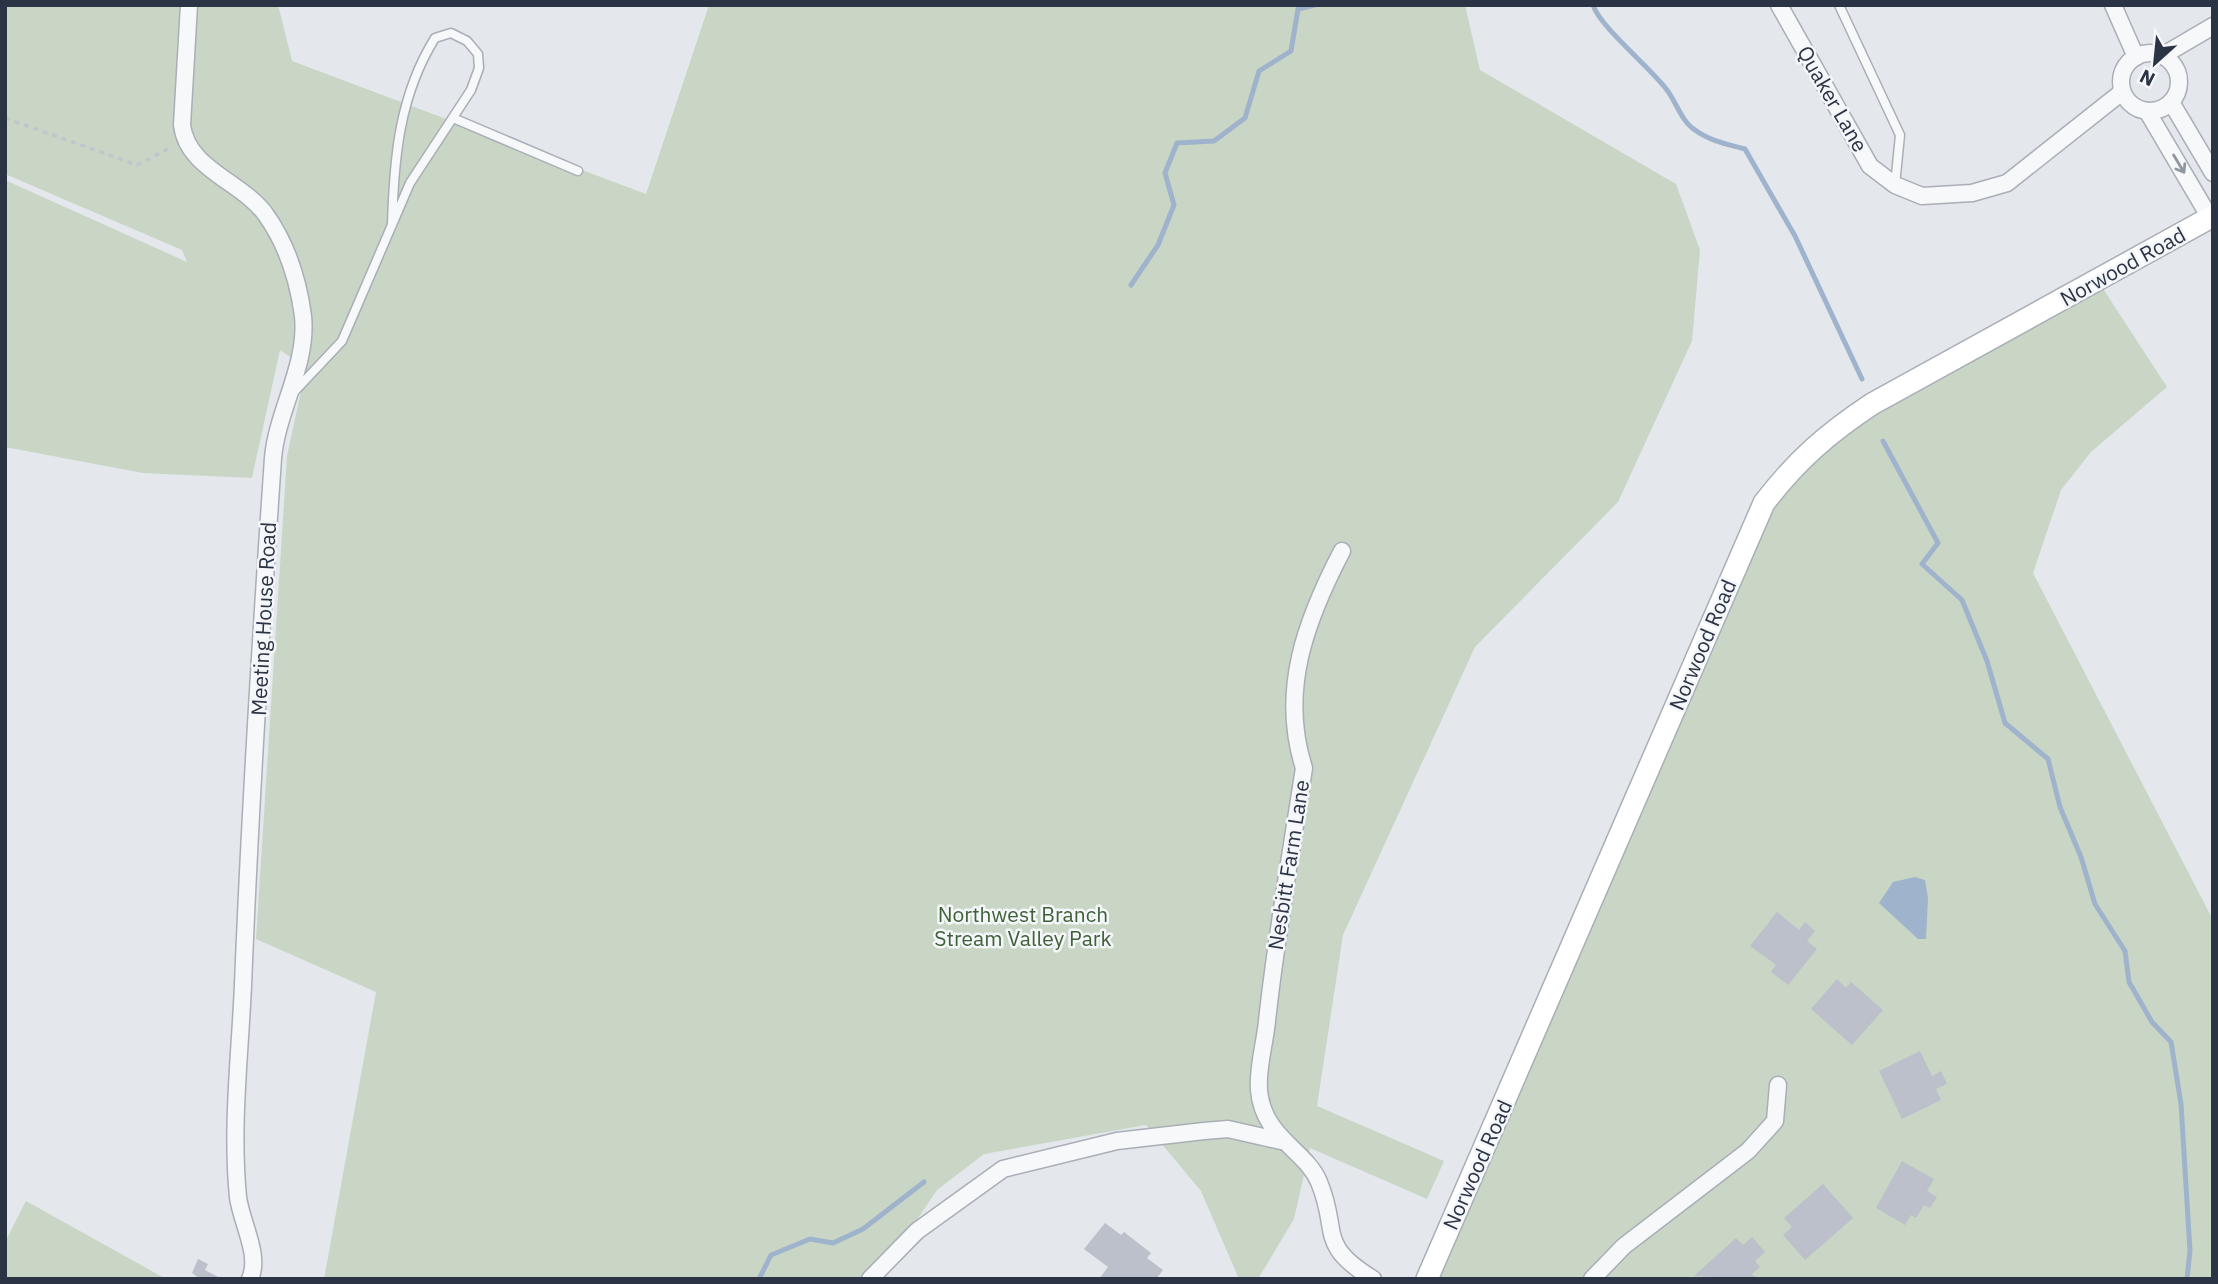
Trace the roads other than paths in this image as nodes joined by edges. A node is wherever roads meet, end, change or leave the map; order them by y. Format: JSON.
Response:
{"nodes":[{"id":1,"x":189,"y":5,"type":"edge"},
{"id":2,"x":1779,"y":5,"type":"edge"},
{"id":3,"x":1839,"y":5,"type":"edge"},
{"id":4,"x":2113,"y":5,"type":"edge"},
{"id":5,"x":2213,"y":26,"type":"edge"},
{"id":6,"x":2162,"y":56,"type":"junction"},
{"id":7,"x":2136,"y":57,"type":"junction"},
{"id":8,"x":2122,"y":92,"type":"junction"},
{"id":9,"x":2171,"y":102,"type":"junction"},
{"id":10,"x":2147,"y":111,"type":"junction"},
{"id":11,"x":453,"y":118,"type":"junction"},
{"id":12,"x":578,"y":171,"type":"dead end"},
{"id":13,"x":2213,"y":173,"type":"edge"},
{"id":14,"x":1895,"y":185,"type":"junction"},
{"id":15,"x":2212,"y":217,"type":"edge"},
{"id":16,"x":392,"y":225,"type":"junction"},
{"id":17,"x":288,"y":397,"type":"junction"},
{"id":18,"x":1342,"y":551,"type":"dead end"},
{"id":19,"x":1778,"y":1085,"type":"dead end"},
{"id":20,"x":1281,"y":1141,"type":"junction"},
{"id":21,"x":250,"y":1279,"type":"edge"},
{"id":22,"x":870,"y":1279,"type":"edge"},
{"id":23,"x":1373,"y":1279,"type":"edge"},
{"id":24,"x":1427,"y":1279,"type":"edge"},
{"id":25,"x":1592,"y":1279,"type":"edge"}],
"edges":[{"from":1,"to":17,"type":"street","name":"Meeting House Road"},
{"from":2,"to":14,"type":"street","name":"Quaker Lane"},
{"from":3,"to":14,"type":"lane"},
{"from":4,"to":7,"type":"street"},
{"from":5,"to":6,"type":"street"},
{"from":6,"to":7,"type":"street"},
{"from":6,"to":9,"type":"street"},
{"from":7,"to":8,"type":"street"},
{"from":8,"to":10,"type":"street"},
{"from":8,"to":14,"type":"street"},
{"from":9,"to":10,"type":"street"},
{"from":9,"to":13,"type":"street"},
{"from":10,"to":15,"type":"street","one_way":true},
{"from":11,"to":12,"type":"lane"},
{"from":11,"to":16,"type":"lane"},
{"from":11,"to":16,"type":"lane"},
{"from":15,"to":24,"type":"street","name":"Norwood Road"},
{"from":16,"to":17,"type":"lane"},
{"from":17,"to":21,"type":"street","name":"Meeting House Road"},
{"from":18,"to":20,"type":"street","name":"Nesbitt Farm Lane"},
{"from":19,"to":25,"type":"street"},
{"from":20,"to":22,"type":"street"},
{"from":20,"to":23,"type":"street","name":"Nesbitt Farm Lane"}]}
